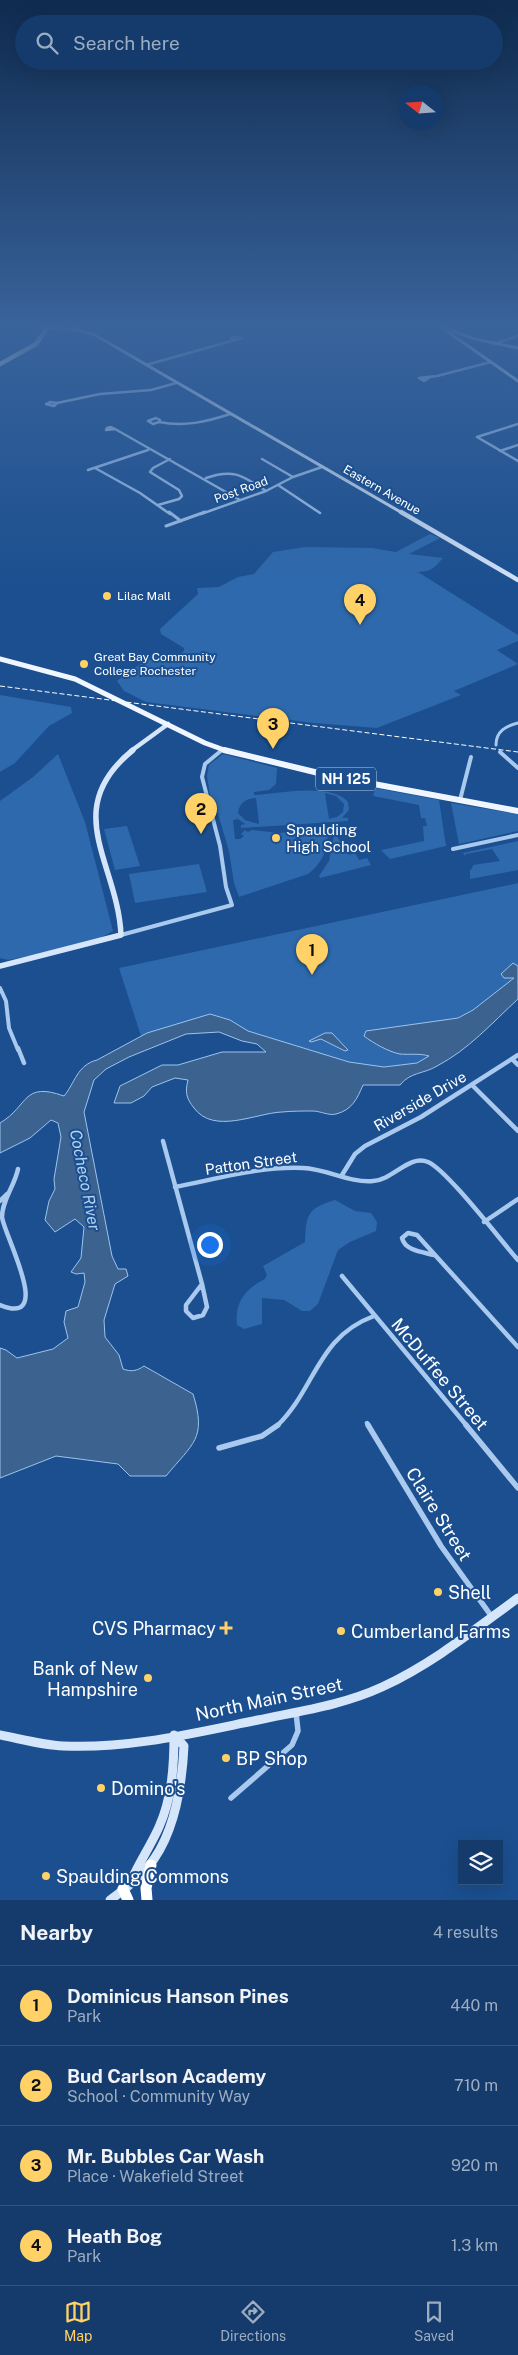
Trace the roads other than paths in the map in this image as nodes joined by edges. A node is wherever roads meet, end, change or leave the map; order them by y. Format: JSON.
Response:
{"nodes":[{"id":1,"x":230,"y":414,"type":"joint"},
{"id":2,"x":159,"y":422,"type":"dead end"},
{"id":3,"x":518,"y":424,"type":"edge"},
{"id":4,"x":115,"y":429,"type":"dead end"},
{"id":5,"x":518,"y":445,"type":"edge"},
{"id":6,"x":148,"y":450,"type":"junction"},
{"id":7,"x":500,"y":451,"type":"junction"},
{"id":8,"x":262,"y":459,"type":"dead end"},
{"id":9,"x":170,"y":460,"type":"junction"},
{"id":10,"x":518,"y":461,"type":"edge"},
{"id":11,"x":322,"y":467,"type":"junction"},
{"id":12,"x":95,"y":468,"type":"junction"},
{"id":13,"x":88,"y":470,"type":"dead end"},
{"id":14,"x":294,"y":477,"type":"junction"},
{"id":15,"x":206,"y":478,"type":"junction"},
{"id":16,"x":278,"y":486,"type":"junction"},
{"id":17,"x":266,"y":491,"type":"junction"},
{"id":18,"x":240,"y":500,"type":"junction"},
{"id":19,"x":158,"y":505,"type":"junction"},
{"id":20,"x":320,"y":513,"type":"dead end"},
{"id":21,"x":181,"y":520,"type":"junction"},
{"id":22,"x":166,"y":526,"type":"dead end"},
{"id":23,"x":518,"y":580,"type":"edge"},
{"id":24,"x":0,"y":660,"type":"edge"},
{"id":25,"x":518,"y":723,"type":"edge"},
{"id":26,"x":168,"y":724,"type":"junction"},
{"id":27,"x":496,"y":745,"type":"dead end"},
{"id":28,"x":222,"y":750,"type":"junction"},
{"id":29,"x":500,"y":752,"type":"dead end"},
{"id":30,"x":471,"y":757,"type":"dead end"},
{"id":31,"x":518,"y":768,"type":"edge"},
{"id":32,"x":460,"y":800,"type":"junction"},
{"id":33,"x":518,"y":811,"type":"edge"},
{"id":34,"x":518,"y":835,"type":"edge"},
{"id":35,"x":453,"y":849,"type":"dead end"},
{"id":36,"x":231,"y":900,"type":"joint"},
{"id":37,"x":121,"y":935,"type":"junction"},
{"id":38,"x":0,"y":966,"type":"edge"},
{"id":39,"x":0,"y":988,"type":"edge"},
{"id":40,"x":7,"y":1008,"type":"junction"},
{"id":41,"x":0,"y":1010,"type":"edge"},
{"id":42,"x":518,"y":1055,"type":"edge"},
{"id":43,"x":512,"y":1059,"type":"junction"},
{"id":44,"x":24,"y":1064,"type":"dead end"},
{"id":45,"x":518,"y":1065,"type":"edge"},
{"id":46,"x":472,"y":1085,"type":"junction"},
{"id":47,"x":518,"y":1131,"type":"edge"},
{"id":48,"x":163,"y":1141,"type":"dead end"},
{"id":49,"x":18,"y":1169,"type":"dead end"},
{"id":50,"x":342,"y":1175,"type":"junction"},
{"id":51,"x":176,"y":1187,"type":"junction"},
{"id":52,"x":7,"y":1194,"type":"junction"},
{"id":53,"x":0,"y":1201,"type":"edge"},
{"id":54,"x":516,"y":1201,"type":"edge"},
{"id":55,"x":518,"y":1206,"type":"edge"},
{"id":56,"x":1,"y":1217,"type":"edge"},
{"id":57,"x":484,"y":1222,"type":"junction"},
{"id":58,"x":434,"y":1255,"type":"junction"},
{"id":59,"x":518,"y":1260,"type":"edge"},
{"id":60,"x":342,"y":1276,"type":"dead end"},
{"id":61,"x":202,"y":1284,"type":"junction"},
{"id":62,"x":0,"y":1305,"type":"edge"},
{"id":63,"x":374,"y":1316,"type":"junction"},
{"id":64,"x":518,"y":1347,"type":"edge"},
{"id":65,"x":367,"y":1423,"type":"dead end"},
{"id":66,"x":220,"y":1448,"type":"dead end"},
{"id":67,"x":518,"y":1488,"type":"edge"},
{"id":68,"x":518,"y":1598,"type":"edge"},
{"id":69,"x":492,"y":1617,"type":"junction"},
{"id":70,"x":296,"y":1712,"type":"junction"},
{"id":71,"x":0,"y":1735,"type":"edge"},
{"id":72,"x":174,"y":1735,"type":"junction"},
{"id":73,"x":231,"y":1798,"type":"dead end"},
{"id":74,"x":151,"y":1865,"type":"junction"},
{"id":75,"x":127,"y":1890,"type":"edge"},
{"id":76,"x":110,"y":1900,"type":"edge"},
{"id":77,"x":148,"y":1900,"type":"edge"}],
"edges":[{"from":1,"to":2,"type":"street"},
{"from":1,"to":11,"type":"street","name":"Eastern Avenue"},
{"from":3,"to":7,"type":"street"},
{"from":4,"to":6,"type":"street"},
{"from":5,"to":7,"type":"street"},
{"from":6,"to":9,"type":"street"},
{"from":6,"to":12,"type":"street"},
{"from":7,"to":10,"type":"street"},
{"from":8,"to":14,"type":"street"},
{"from":9,"to":15,"type":"street"},
{"from":9,"to":19,"type":"street"},
{"from":11,"to":14,"type":"street","name":"Post Road"},
{"from":11,"to":23,"type":"street","name":"Eastern Avenue"},
{"from":12,"to":13,"type":"street"},
{"from":12,"to":19,"type":"street"},
{"from":14,"to":16,"type":"street","name":"Post Road"},
{"from":15,"to":17,"type":"street"},
{"from":15,"to":18,"type":"street"},
{"from":16,"to":17,"type":"street","name":"Post Road"},
{"from":16,"to":20,"type":"street"},
{"from":17,"to":18,"type":"street","name":"Post Road"},
{"from":18,"to":21,"type":"street","name":"Post Road"},
{"from":19,"to":21,"type":"street"},
{"from":21,"to":22,"type":"street","name":"Post Road"},
{"from":24,"to":26,"type":"main road","number":"NH 125"},
{"from":25,"to":27,"type":"street"},
{"from":26,"to":28,"type":"main road","number":"NH 125"},
{"from":26,"to":37,"type":"street"},
{"from":28,"to":32,"type":"main road","number":"NH 125"},
{"from":28,"to":36,"type":"street"},
{"from":29,"to":31,"type":"street"},
{"from":30,"to":32,"type":"street"},
{"from":32,"to":33,"type":"main road","number":"NH 125"},
{"from":34,"to":35,"type":"street"},
{"from":36,"to":37,"type":"street"},
{"from":37,"to":38,"type":"street"},
{"from":39,"to":40,"type":"street"},
{"from":40,"to":41,"type":"street"},
{"from":40,"to":44,"type":"street"},
{"from":42,"to":43,"type":"street","name":"Riverside Drive"},
{"from":43,"to":45,"type":"street"},
{"from":43,"to":46,"type":"street","name":"Riverside Drive"},
{"from":46,"to":47,"type":"street"},
{"from":46,"to":50,"type":"street","name":"Riverside Drive"},
{"from":48,"to":51,"type":"street"},
{"from":49,"to":52,"type":"street"},
{"from":50,"to":51,"type":"street","name":"Patton Street"},
{"from":50,"to":57,"type":"street","name":"Patton Street"},
{"from":51,"to":61,"type":"street"},
{"from":52,"to":53,"type":"street"},
{"from":52,"to":56,"type":"street"},
{"from":54,"to":55,"type":"street"},
{"from":54,"to":57,"type":"street"},
{"from":56,"to":62,"type":"street"},
{"from":57,"to":59,"type":"street","name":"Patton Street"},
{"from":58,"to":58,"type":"street"},
{"from":58,"to":64,"type":"street"},
{"from":60,"to":63,"type":"street","name":"McDuffee Street"},
{"from":61,"to":61,"type":"street"},
{"from":63,"to":66,"type":"street"},
{"from":63,"to":67,"type":"street","name":"McDuffee Street"},
{"from":65,"to":69,"type":"street","name":"Claire Street"},
{"from":68,"to":69,"type":"street","name":"North Main Street"},
{"from":69,"to":70,"type":"street","name":"North Main Street"},
{"from":70,"to":72,"type":"street","name":"North Main Street"},
{"from":70,"to":73,"type":"street"},
{"from":71,"to":72,"type":"street","name":"North Main Street"},
{"from":72,"to":74,"type":"street"},
{"from":72,"to":75,"type":"street"},
{"from":74,"to":75,"type":"street"},
{"from":74,"to":77,"type":"highway"},
{"from":75,"to":76,"type":"street"}]}
